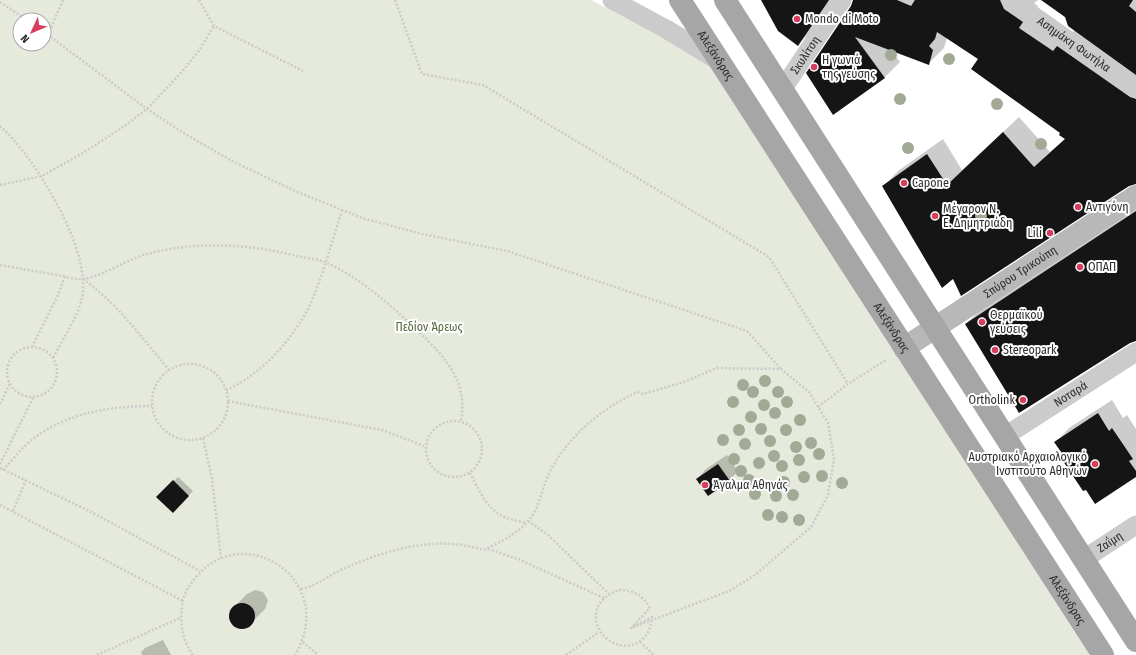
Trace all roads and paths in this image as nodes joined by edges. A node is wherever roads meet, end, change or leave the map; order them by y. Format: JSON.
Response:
{"nodes":[{"id":1,"x":63,"y":0,"type":"edge"},
{"id":2,"x":199,"y":0,"type":"edge"},
{"id":3,"x":395,"y":0,"type":"edge"},
{"id":4,"x":612,"y":0,"type":"edge"},
{"id":5,"x":680,"y":0,"type":"edge"},
{"id":6,"x":725,"y":0,"type":"edge"},
{"id":7,"x":842,"y":0,"type":"edge"},
{"id":8,"x":1011,"y":0,"type":"edge"},
{"id":9,"x":0,"y":2,"type":"edge"},
{"id":10,"x":15,"y":12,"type":"edge"},
{"id":11,"x":52,"y":26,"type":"edge"},
{"id":12,"x":214,"y":26,"type":"junction"},
{"id":13,"x":52,"y":38,"type":"edge"},
{"id":14,"x":719,"y":61,"type":"junction"},
{"id":15,"x":303,"y":71,"type":"dead end"},
{"id":16,"x":1136,"y":88,"type":"edge"},
{"id":17,"x":782,"y":90,"type":"junction"},
{"id":18,"x":147,"y":109,"type":"junction"},
{"id":19,"x":0,"y":126,"type":"edge"},
{"id":20,"x":42,"y":176,"type":"junction"},
{"id":21,"x":0,"y":185,"type":"edge"},
{"id":22,"x":1136,"y":196,"type":"edge"},
{"id":23,"x":342,"y":211,"type":"junction"},
{"id":24,"x":325,"y":262,"type":"junction"},
{"id":25,"x":0,"y":265,"type":"edge"},
{"id":26,"x":65,"y":276,"type":"junction"},
{"id":27,"x":83,"y":279,"type":"junction"},
{"id":28,"x":936,"y":328,"type":"junction"},
{"id":29,"x":32,"y":346,"type":"junction"},
{"id":30,"x":1136,"y":352,"type":"edge"},
{"id":31,"x":897,"y":353,"type":"junction"},
{"id":32,"x":53,"y":358,"type":"junction"},
{"id":33,"x":781,"y":369,"type":"junction"},
{"id":34,"x":169,"y":370,"type":"junction"},
{"id":35,"x":10,"y":383,"type":"junction"},
{"id":36,"x":848,"y":384,"type":"junction"},
{"id":37,"x":226,"y":390,"type":"junction"},
{"id":38,"x":34,"y":396,"type":"junction"},
{"id":39,"x":228,"y":401,"type":"junction"},
{"id":40,"x":0,"y":404,"type":"edge"},
{"id":41,"x":152,"y":406,"type":"junction"},
{"id":42,"x":818,"y":407,"type":"junction"},
{"id":43,"x":461,"y":422,"type":"junction"},
{"id":44,"x":1005,"y":436,"type":"junction"},
{"id":45,"x":203,"y":438,"type":"junction"},
{"id":46,"x":424,"y":446,"type":"junction"},
{"id":47,"x":0,"y":464,"type":"edge"},
{"id":48,"x":0,"y":468,"type":"edge"},
{"id":49,"x":4,"y":470,"type":"junction"},
{"id":50,"x":470,"y":473,"type":"junction"},
{"id":51,"x":26,"y":480,"type":"junction"},
{"id":52,"x":0,"y":505,"type":"edge"},
{"id":53,"x":13,"y":511,"type":"junction"},
{"id":54,"x":526,"y":523,"type":"junction"},
{"id":55,"x":1136,"y":525,"type":"edge"},
{"id":56,"x":484,"y":550,"type":"junction"},
{"id":57,"x":221,"y":558,"type":"junction"},
{"id":58,"x":1084,"y":559,"type":"junction"},
{"id":59,"x":200,"y":571,"type":"junction"},
{"id":60,"x":301,"y":589,"type":"junction"},
{"id":61,"x":609,"y":594,"type":"junction"},
{"id":62,"x":604,"y":598,"type":"junction"},
{"id":63,"x":183,"y":601,"type":"junction"},
{"id":64,"x":180,"y":618,"type":"junction"},
{"id":65,"x":631,"y":628,"type":"junction"},
{"id":66,"x":599,"y":632,"type":"junction"},
{"id":67,"x":1136,"y":641,"type":"edge"},
{"id":68,"x":303,"y":642,"type":"junction"},
{"id":69,"x":640,"y":642,"type":"junction"},
{"id":70,"x":97,"y":655,"type":"edge"},
{"id":71,"x":193,"y":655,"type":"edge"},
{"id":72,"x":295,"y":655,"type":"edge"},
{"id":73,"x":318,"y":655,"type":"edge"},
{"id":74,"x":566,"y":655,"type":"edge"},
{"id":75,"x":654,"y":655,"type":"edge"},
{"id":76,"x":1103,"y":655,"type":"edge"}],
"edges":[{"from":1,"to":11,"type":"path"},
{"from":2,"to":12,"type":"path"},
{"from":3,"to":36,"type":"path"},
{"from":4,"to":14,"type":"street"},
{"from":5,"to":14,"type":"main road","name":"Αλεξάνδρας"},
{"from":6,"to":17,"type":"main road"},
{"from":7,"to":17,"type":"street","name":"Σκυλίτση"},
{"from":8,"to":16,"type":"street","name":"Ασημάκη Φωτήλα"},
{"from":9,"to":10,"type":"path"},
{"from":12,"to":15,"type":"path"},
{"from":12,"to":18,"type":"path"},
{"from":13,"to":18,"type":"path"},
{"from":14,"to":31,"type":"main road","name":"Αλεξάνδρας"},
{"from":17,"to":28,"type":"main road"},
{"from":18,"to":20,"type":"path"},
{"from":18,"to":23,"type":"path"},
{"from":19,"to":20,"type":"path"},
{"from":20,"to":21,"type":"path"},
{"from":20,"to":27,"type":"path"},
{"from":22,"to":28,"type":"street","name":"Σπύρου Τρικούπη"},
{"from":23,"to":24,"type":"path"},
{"from":23,"to":33,"type":"path"},
{"from":24,"to":27,"type":"path"},
{"from":24,"to":37,"type":"path"},
{"from":24,"to":43,"type":"path"},
{"from":25,"to":26,"type":"path"},
{"from":26,"to":27,"type":"path"},
{"from":26,"to":29,"type":"path"},
{"from":27,"to":32,"type":"path"},
{"from":27,"to":34,"type":"path"},
{"from":28,"to":31,"type":"street","name":"Σπύρου Τρικούπη"},
{"from":28,"to":44,"type":"main road"},
{"from":29,"to":32,"type":"path"},
{"from":29,"to":35,"type":"path"},
{"from":30,"to":44,"type":"street","name":"Νοταρά"},
{"from":31,"to":36,"type":"path"},
{"from":31,"to":76,"type":"main road","name":"Αλεξάνδρας"},
{"from":32,"to":38,"type":"path"},
{"from":33,"to":42,"type":"path"},
{"from":33,"to":54,"type":"path"},
{"from":34,"to":37,"type":"path"},
{"from":34,"to":41,"type":"path"},
{"from":35,"to":38,"type":"path"},
{"from":35,"to":40,"type":"path"},
{"from":36,"to":42,"type":"path"},
{"from":37,"to":39,"type":"path"},
{"from":38,"to":47,"type":"path"},
{"from":39,"to":45,"type":"path"},
{"from":39,"to":46,"type":"path"},
{"from":41,"to":45,"type":"path"},
{"from":41,"to":49,"type":"path"},
{"from":42,"to":65,"type":"path"},
{"from":43,"to":46,"type":"path"},
{"from":43,"to":50,"type":"path"},
{"from":44,"to":58,"type":"main road"},
{"from":45,"to":57,"type":"path"},
{"from":46,"to":50,"type":"path"},
{"from":48,"to":49,"type":"path"},
{"from":49,"to":51,"type":"path"},
{"from":50,"to":54,"type":"path"},
{"from":51,"to":53,"type":"path"},
{"from":51,"to":59,"type":"path"},
{"from":52,"to":53,"type":"path"},
{"from":53,"to":63,"type":"path"},
{"from":54,"to":56,"type":"path"},
{"from":54,"to":61,"type":"path"},
{"from":55,"to":58,"type":"street","name":"Ζαΐμη"},
{"from":56,"to":60,"type":"path"},
{"from":56,"to":62,"type":"path"},
{"from":57,"to":59,"type":"path"},
{"from":57,"to":60,"type":"path"},
{"from":58,"to":67,"type":"main road"},
{"from":59,"to":63,"type":"path"},
{"from":60,"to":68,"type":"path"},
{"from":61,"to":62,"type":"path"},
{"from":61,"to":65,"type":"path"},
{"from":62,"to":66,"type":"path"},
{"from":63,"to":64,"type":"path"},
{"from":64,"to":70,"type":"path"},
{"from":64,"to":71,"type":"path"},
{"from":65,"to":69,"type":"path"},
{"from":66,"to":69,"type":"path"},
{"from":66,"to":74,"type":"path"},
{"from":68,"to":72,"type":"path"},
{"from":68,"to":73,"type":"path"},
{"from":69,"to":75,"type":"path"}]}
